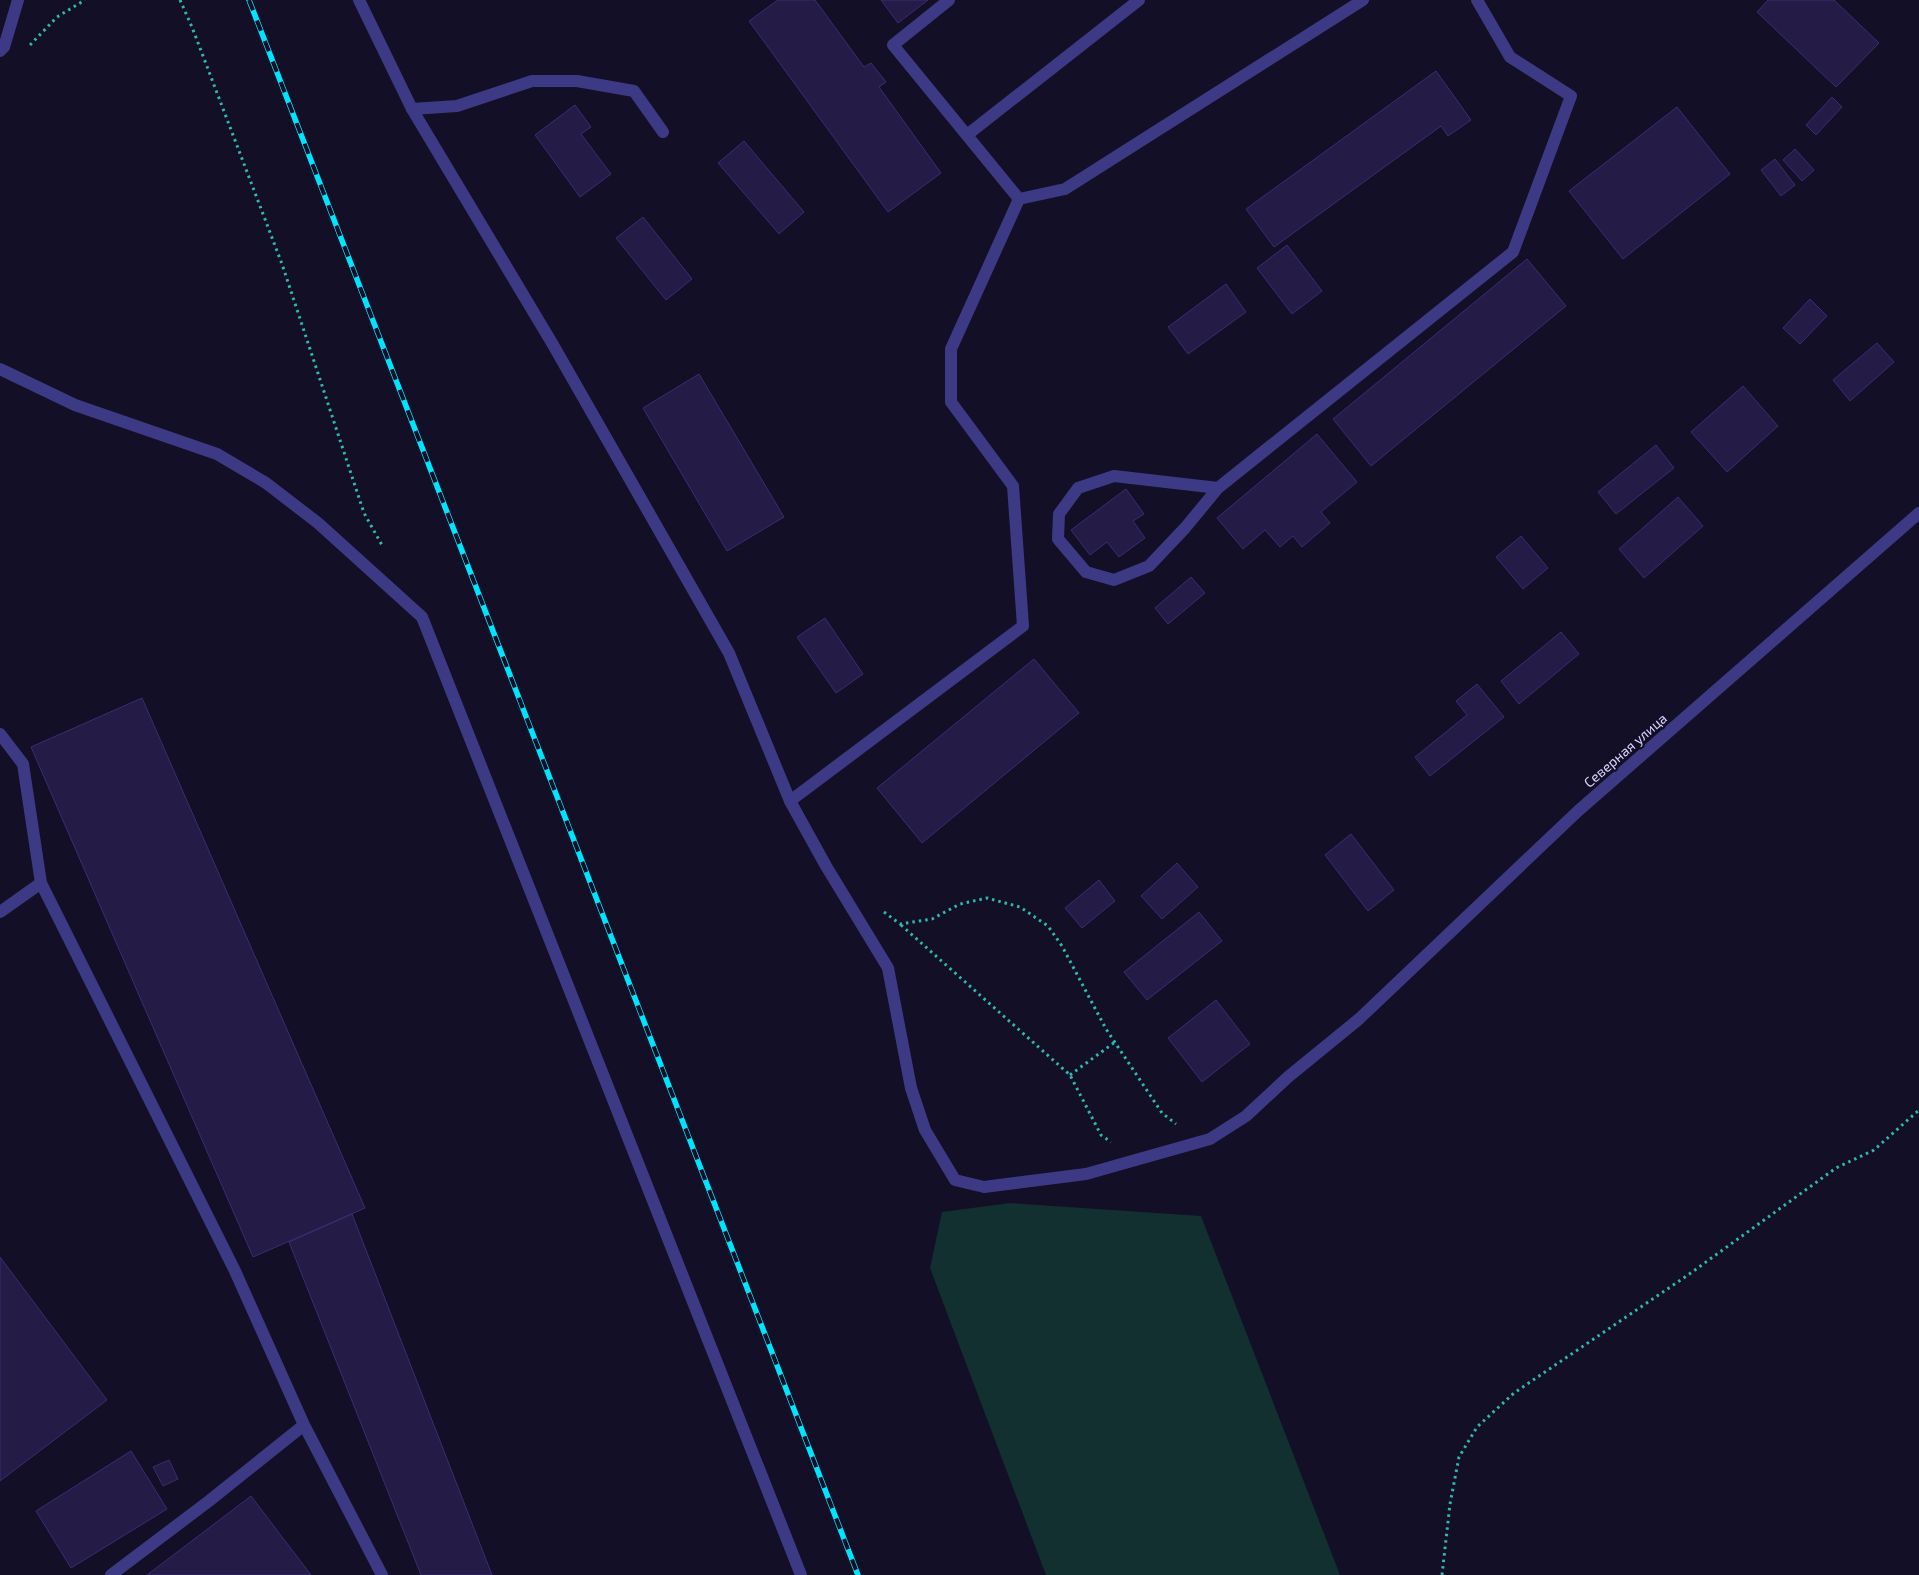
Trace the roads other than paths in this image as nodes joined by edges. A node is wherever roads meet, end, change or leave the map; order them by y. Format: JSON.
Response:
{"nodes":[{"id":1,"x":18,"y":0,"type":"edge"},
{"id":2,"x":358,"y":0,"type":"edge"},
{"id":3,"x":949,"y":0,"type":"edge"},
{"id":4,"x":1139,"y":0,"type":"edge"},
{"id":5,"x":1363,"y":0,"type":"edge"},
{"id":6,"x":1477,"y":0,"type":"edge"},
{"id":7,"x":0,"y":51,"type":"edge"},
{"id":8,"x":412,"y":109,"type":"junction"},
{"id":9,"x":663,"y":132,"type":"dead end"},
{"id":10,"x":967,"y":136,"type":"junction"},
{"id":11,"x":1019,"y":199,"type":"junction"},
{"id":12,"x":0,"y":369,"type":"edge"},
{"id":13,"x":1218,"y":488,"type":"junction"},
{"id":14,"x":1919,"y":513,"type":"edge"},
{"id":15,"x":0,"y":734,"type":"edge"},
{"id":16,"x":790,"y":801,"type":"junction"},
{"id":17,"x":42,"y":883,"type":"junction"},
{"id":18,"x":0,"y":912,"type":"edge"},
{"id":19,"x":304,"y":1425,"type":"junction"},
{"id":20,"x":111,"y":1575,"type":"edge"},
{"id":21,"x":382,"y":1575,"type":"edge"},
{"id":22,"x":801,"y":1575,"type":"edge"}],
"edges":[{"from":1,"to":7,"type":"street"},
{"from":2,"to":8,"type":"street","name":"Северная улица"},
{"from":3,"to":10,"type":"street"},
{"from":4,"to":10,"type":"street"},
{"from":5,"to":11,"type":"street"},
{"from":6,"to":13,"type":"street"},
{"from":8,"to":9,"type":"street"},
{"from":8,"to":16,"type":"street","name":"Северная улица"},
{"from":10,"to":11,"type":"street"},
{"from":11,"to":16,"type":"street"},
{"from":12,"to":22,"type":"street"},
{"from":13,"to":13,"type":"street"},
{"from":14,"to":16,"type":"street","name":"Северная улица"},
{"from":15,"to":17,"type":"street"},
{"from":17,"to":18,"type":"street"},
{"from":17,"to":19,"type":"street"},
{"from":19,"to":20,"type":"street"},
{"from":19,"to":21,"type":"street"}]}
